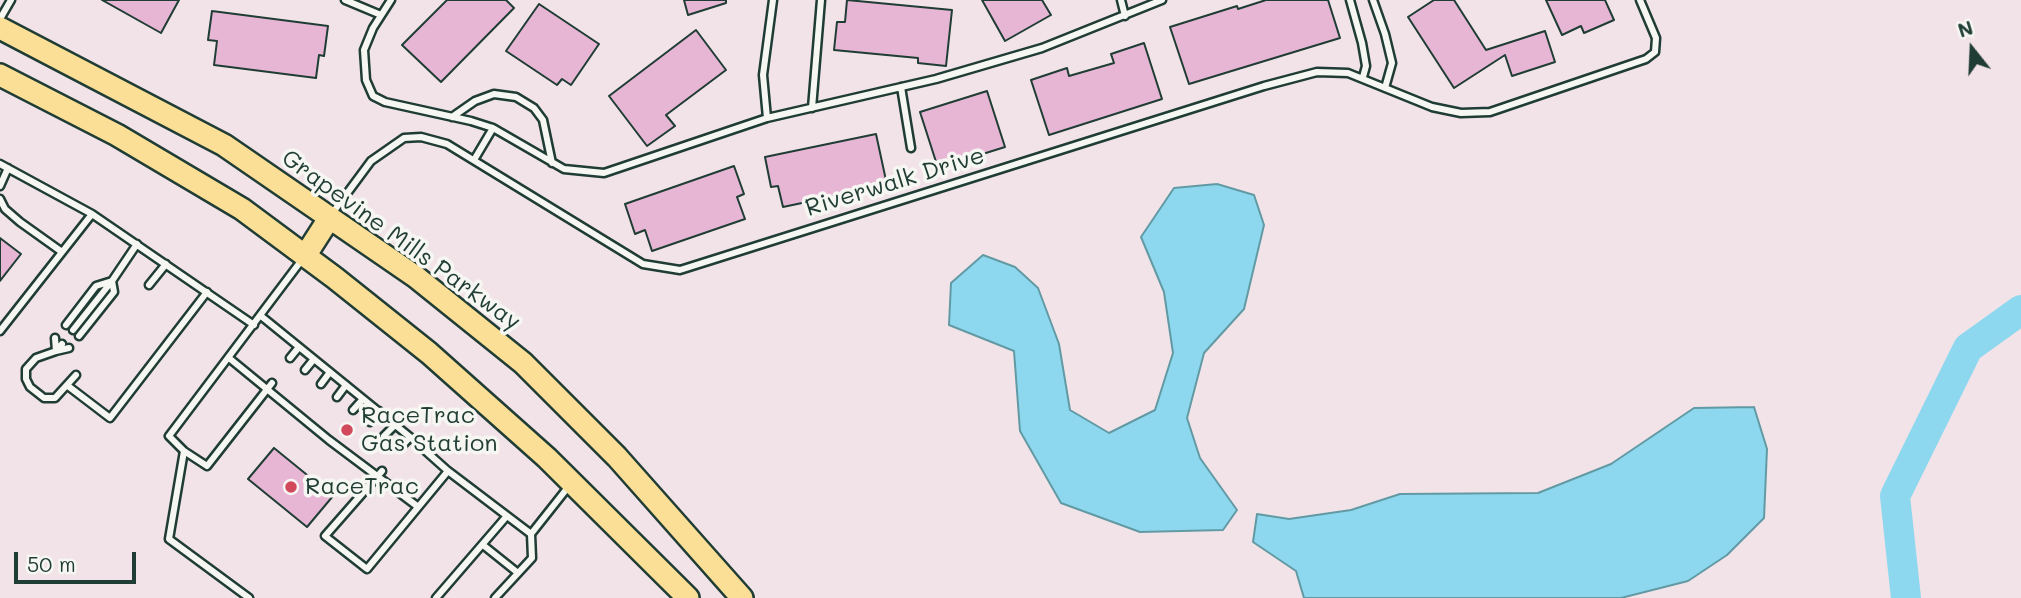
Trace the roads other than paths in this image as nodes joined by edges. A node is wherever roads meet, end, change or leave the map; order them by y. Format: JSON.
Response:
{"nodes":[{"id":1,"x":11,"y":0,"type":"edge"},
{"id":2,"x":345,"y":0,"type":"edge"},
{"id":3,"x":391,"y":0,"type":"edge"},
{"id":4,"x":773,"y":0,"type":"edge"},
{"id":5,"x":821,"y":0,"type":"edge"},
{"id":6,"x":1121,"y":0,"type":"edge"},
{"id":7,"x":1162,"y":0,"type":"edge"},
{"id":8,"x":1350,"y":0,"type":"edge"},
{"id":9,"x":1373,"y":0,"type":"edge"},
{"id":10,"x":1640,"y":0,"type":"edge"},
{"id":11,"x":381,"y":15,"type":"junction"},
{"id":12,"x":1125,"y":16,"type":"junction"},
{"id":13,"x":0,"y":19,"type":"edge"},
{"id":14,"x":0,"y":28,"type":"edge"},
{"id":15,"x":0,"y":75,"type":"edge"},
{"id":16,"x":1363,"y":77,"type":"junction"},
{"id":17,"x":901,"y":87,"type":"junction"},
{"id":18,"x":1385,"y":88,"type":"junction"},
{"id":19,"x":811,"y":108,"type":"junction"},
{"id":20,"x":452,"y":117,"type":"junction"},
{"id":21,"x":767,"y":118,"type":"junction"},
{"id":22,"x":493,"y":128,"type":"junction"},
{"id":23,"x":911,"y":148,"type":"dead end"},
{"id":24,"x":474,"y":160,"type":"junction"},
{"id":25,"x":552,"y":163,"type":"junction"},
{"id":26,"x":0,"y":164,"type":"edge"},
{"id":27,"x":8,"y":168,"type":"junction"},
{"id":28,"x":0,"y":186,"type":"edge"},
{"id":29,"x":0,"y":200,"type":"edge"},
{"id":30,"x":92,"y":214,"type":"junction"},
{"id":31,"x":330,"y":217,"type":"junction"},
{"id":32,"x":137,"y":244,"type":"junction"},
{"id":33,"x":62,"y":252,"type":"junction"},
{"id":34,"x":305,"y":256,"type":"junction"},
{"id":35,"x":166,"y":264,"type":"junction"},
{"id":36,"x":112,"y":281,"type":"junction"},
{"id":37,"x":149,"y":285,"type":"dead end"},
{"id":38,"x":207,"y":292,"type":"junction"},
{"id":39,"x":261,"y":316,"type":"junction"},
{"id":40,"x":66,"y":324,"type":"dead end"},
{"id":41,"x":254,"y":325,"type":"junction"},
{"id":42,"x":73,"y":330,"type":"dead end"},
{"id":43,"x":0,"y":331,"type":"edge"},
{"id":44,"x":79,"y":336,"type":"dead end"},
{"id":45,"x":55,"y":338,"type":"dead end"},
{"id":46,"x":62,"y":344,"type":"dead end"},
{"id":47,"x":299,"y":347,"type":"junction"},
{"id":48,"x":69,"y":348,"type":"dead end"},
{"id":49,"x":56,"y":351,"type":"junction"},
{"id":50,"x":229,"y":358,"type":"junction"},
{"id":51,"x":290,"y":358,"type":"dead end"},
{"id":52,"x":314,"y":359,"type":"junction"},
{"id":53,"x":305,"y":370,"type":"dead end"},
{"id":54,"x":330,"y":372,"type":"junction"},
{"id":55,"x":76,"y":375,"type":"dead end"},
{"id":56,"x":272,"y":383,"type":"dead end"},
{"id":57,"x":321,"y":384,"type":"dead end"},
{"id":58,"x":346,"y":385,"type":"junction"},
{"id":59,"x":68,"y":386,"type":"junction"},
{"id":60,"x":267,"y":390,"type":"junction"},
{"id":61,"x":287,"y":394,"type":"dead end"},
{"id":62,"x":337,"y":397,"type":"dead end"},
{"id":63,"x":363,"y":398,"type":"junction"},
{"id":64,"x":281,"y":401,"type":"junction"},
{"id":65,"x":353,"y":410,"type":"dead end"},
{"id":66,"x":379,"y":411,"type":"junction"},
{"id":67,"x":370,"y":422,"type":"dead end"},
{"id":68,"x":395,"y":425,"type":"junction"},
{"id":69,"x":335,"y":433,"type":"dead end"},
{"id":70,"x":384,"y":436,"type":"dead end"},
{"id":71,"x":410,"y":437,"type":"junction"},
{"id":72,"x":330,"y":440,"type":"junction"},
{"id":73,"x":401,"y":447,"type":"dead end"},
{"id":74,"x":184,"y":451,"type":"junction"},
{"id":75,"x":382,"y":471,"type":"dead end"},
{"id":76,"x":448,"y":471,"type":"junction"},
{"id":77,"x":377,"y":478,"type":"junction"},
{"id":78,"x":573,"y":481,"type":"junction"},
{"id":79,"x":417,"y":506,"type":"junction"},
{"id":80,"x":506,"y":517,"type":"junction"},
{"id":81,"x":531,"y":534,"type":"junction"},
{"id":82,"x":483,"y":545,"type":"junction"},
{"id":83,"x":518,"y":573,"type":"junction"},
{"id":84,"x":249,"y":598,"type":"edge"},
{"id":85,"x":436,"y":598,"type":"edge"},
{"id":86,"x":495,"y":598,"type":"edge"},
{"id":87,"x":688,"y":598,"type":"edge"},
{"id":88,"x":742,"y":598,"type":"edge"}],
"edges":[{"from":1,"to":13,"type":"lane"},
{"from":2,"to":11,"type":"lane"},
{"from":3,"to":11,"type":"lane"},
{"from":4,"to":21,"type":"lane"},
{"from":5,"to":19,"type":"lane"},
{"from":6,"to":12,"type":"lane"},
{"from":7,"to":12,"type":"lane"},
{"from":8,"to":16,"type":"lane"},
{"from":9,"to":18,"type":"lane"},
{"from":10,"to":18,"type":"lane","name":"Riverwalk Drive"},
{"from":11,"to":20,"type":"lane"},
{"from":12,"to":17,"type":"lane"},
{"from":14,"to":31,"type":"main road","name":"Grapevine Mills Parkway"},
{"from":15,"to":34,"type":"main road"},
{"from":16,"to":18,"type":"lane","name":"Riverwalk Drive"},
{"from":16,"to":24,"type":"lane","name":"Riverwalk Drive"},
{"from":17,"to":19,"type":"lane"},
{"from":17,"to":23,"type":"lane"},
{"from":19,"to":21,"type":"lane"},
{"from":20,"to":22,"type":"lane"},
{"from":20,"to":25,"type":"lane"},
{"from":21,"to":25,"type":"lane"},
{"from":22,"to":24,"type":"lane"},
{"from":22,"to":25,"type":"lane"},
{"from":24,"to":31,"type":"lane","name":"Riverwalk Drive"},
{"from":26,"to":27,"type":"lane"},
{"from":27,"to":28,"type":"lane"},
{"from":27,"to":30,"type":"lane"},
{"from":29,"to":33,"type":"lane"},
{"from":30,"to":32,"type":"lane"},
{"from":30,"to":33,"type":"lane"},
{"from":31,"to":34,"type":"main road"},
{"from":31,"to":88,"type":"main road","name":"Grapevine Mills Parkway"},
{"from":32,"to":35,"type":"lane"},
{"from":32,"to":36,"type":"lane"},
{"from":33,"to":43,"type":"lane"},
{"from":34,"to":39,"type":"lane"},
{"from":34,"to":78,"type":"main road"},
{"from":35,"to":37,"type":"lane"},
{"from":35,"to":38,"type":"lane"},
{"from":36,"to":40,"type":"lane"},
{"from":36,"to":42,"type":"lane"},
{"from":36,"to":44,"type":"lane"},
{"from":38,"to":41,"type":"lane"},
{"from":38,"to":59,"type":"lane"},
{"from":39,"to":41,"type":"lane"},
{"from":39,"to":47,"type":"lane"},
{"from":41,"to":50,"type":"lane"},
{"from":45,"to":49,"type":"lane"},
{"from":46,"to":49,"type":"lane"},
{"from":47,"to":51,"type":"lane"},
{"from":47,"to":52,"type":"lane"},
{"from":48,"to":49,"type":"lane"},
{"from":49,"to":59,"type":"lane"},
{"from":50,"to":60,"type":"lane"},
{"from":50,"to":74,"type":"lane"},
{"from":52,"to":53,"type":"lane"},
{"from":52,"to":54,"type":"lane"},
{"from":54,"to":57,"type":"lane"},
{"from":54,"to":58,"type":"lane"},
{"from":55,"to":59,"type":"lane"},
{"from":56,"to":60,"type":"lane"},
{"from":58,"to":62,"type":"lane"},
{"from":58,"to":63,"type":"lane"},
{"from":60,"to":64,"type":"lane"},
{"from":60,"to":74,"type":"lane"},
{"from":61,"to":64,"type":"lane"},
{"from":63,"to":65,"type":"lane"},
{"from":63,"to":66,"type":"lane"},
{"from":64,"to":72,"type":"lane"},
{"from":66,"to":67,"type":"lane"},
{"from":66,"to":68,"type":"lane"},
{"from":68,"to":70,"type":"lane"},
{"from":68,"to":71,"type":"lane"},
{"from":69,"to":72,"type":"lane"},
{"from":71,"to":73,"type":"lane"},
{"from":71,"to":76,"type":"lane"},
{"from":72,"to":77,"type":"lane"},
{"from":74,"to":84,"type":"lane"},
{"from":75,"to":77,"type":"lane"},
{"from":76,"to":79,"type":"lane"},
{"from":76,"to":80,"type":"lane"},
{"from":77,"to":79,"type":"lane"},
{"from":77,"to":79,"type":"lane"},
{"from":78,"to":81,"type":"lane"},
{"from":78,"to":87,"type":"main road"},
{"from":80,"to":81,"type":"lane"},
{"from":80,"to":82,"type":"lane"},
{"from":81,"to":83,"type":"lane"},
{"from":82,"to":83,"type":"lane"},
{"from":82,"to":85,"type":"lane"},
{"from":83,"to":86,"type":"lane"}]}
